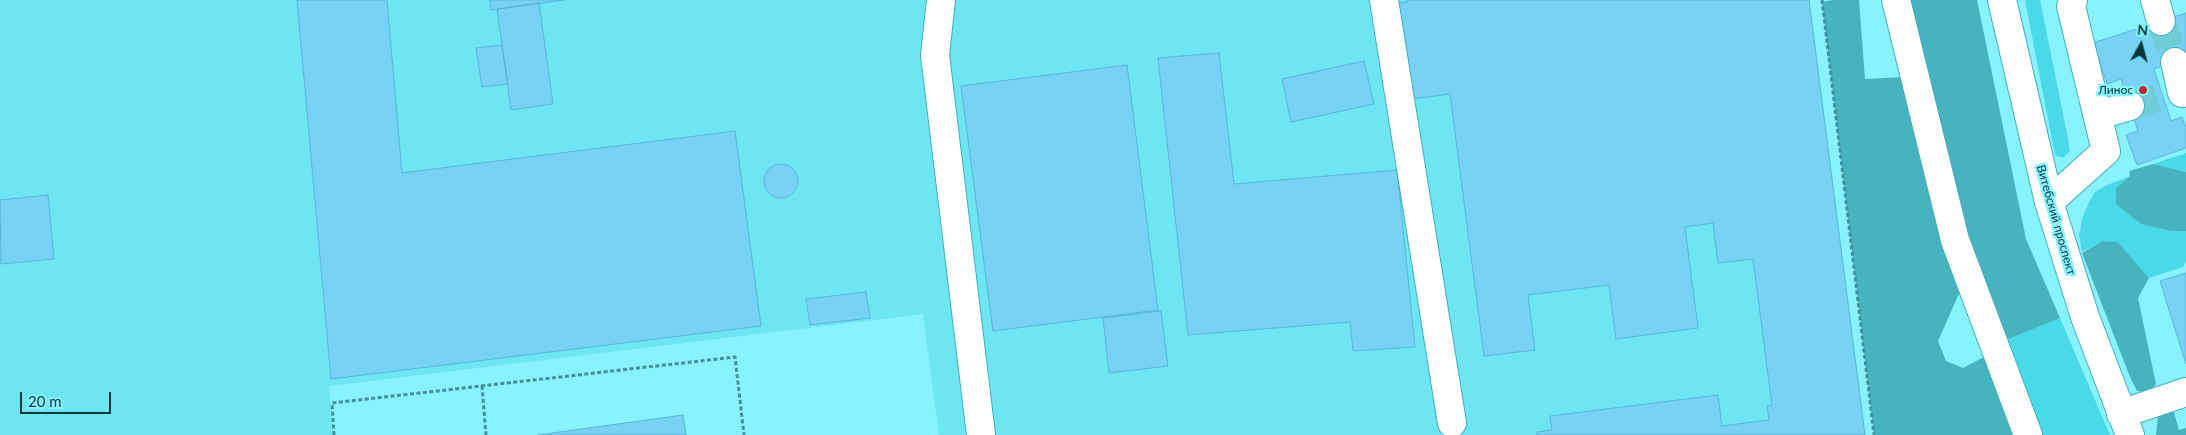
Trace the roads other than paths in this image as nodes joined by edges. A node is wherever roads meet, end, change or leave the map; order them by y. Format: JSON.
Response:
{"nodes":[{"id":1,"x":941,"y":0,"type":"edge"},
{"id":2,"x":1384,"y":0,"type":"edge"},
{"id":3,"x":1896,"y":0,"type":"edge"},
{"id":4,"x":2002,"y":0,"type":"edge"},
{"id":5,"x":2073,"y":0,"type":"edge"},
{"id":6,"x":2175,"y":62,"type":"tunnel mouth"},
{"id":7,"x":2177,"y":94,"type":"edge"},
{"id":8,"x":2130,"y":106,"type":"tunnel mouth"},
{"id":9,"x":2098,"y":115,"type":"junction"},
{"id":10,"x":2049,"y":202,"type":"junction"},
{"id":11,"x":2186,"y":392,"type":"edge"},
{"id":12,"x":1452,"y":423,"type":"dead end"},
{"id":13,"x":2126,"y":424,"type":"edge"},
{"id":14,"x":981,"y":435,"type":"edge"},
{"id":15,"x":2028,"y":435,"type":"edge"}],
"edges":[{"from":1,"to":14,"type":"street"},
{"from":2,"to":12,"type":"street"},
{"from":3,"to":15,"type":"street"},
{"from":4,"to":10,"type":"street","name":"Витебский проспект"},
{"from":5,"to":9,"type":"street"},
{"from":6,"to":7,"type":"street"},
{"from":8,"to":9,"type":"street"},
{"from":9,"to":10,"type":"street"},
{"from":10,"to":13,"type":"street","name":"Витебский проспект"},
{"from":11,"to":13,"type":"street"}]}
